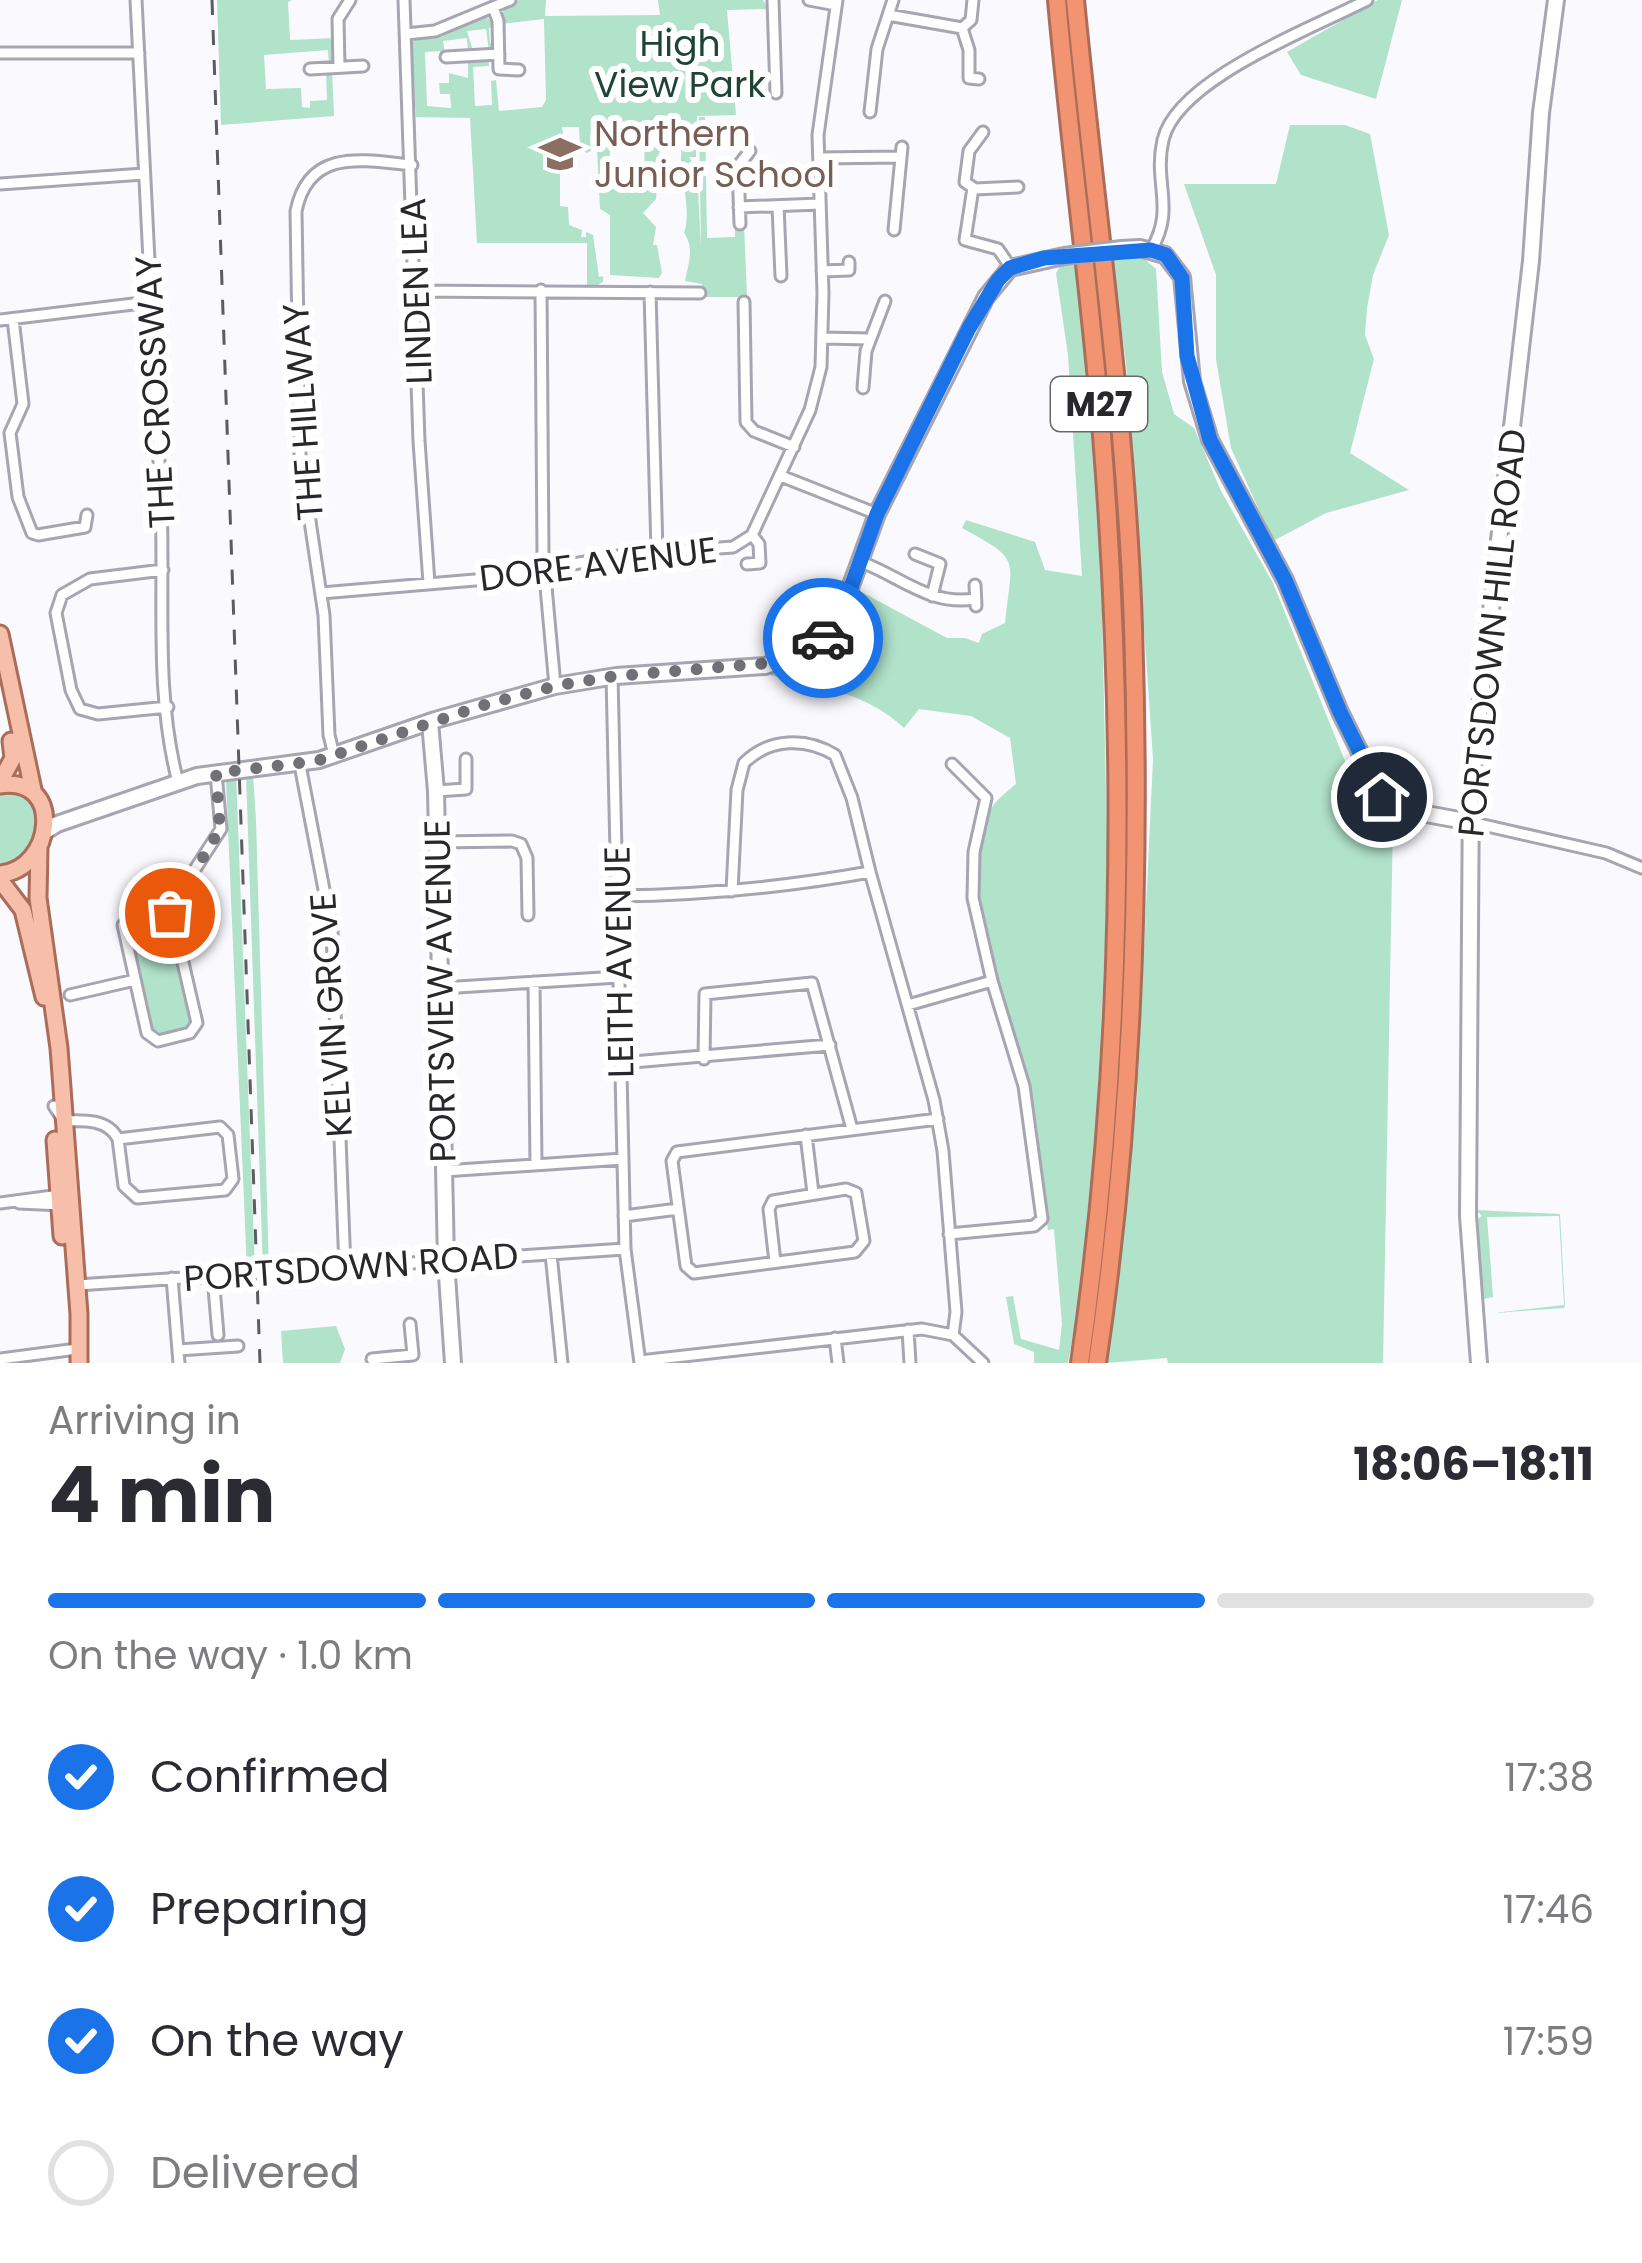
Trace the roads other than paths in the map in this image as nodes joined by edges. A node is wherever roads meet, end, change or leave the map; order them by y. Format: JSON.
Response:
{"nodes":[{"id":1,"x":136,"y":0,"type":"edge"},
{"id":2,"x":350,"y":0,"type":"edge"},
{"id":3,"x":404,"y":0,"type":"edge"},
{"id":4,"x":510,"y":0,"type":"edge"},
{"id":5,"x":773,"y":0,"type":"edge"},
{"id":6,"x":809,"y":0,"type":"edge"},
{"id":7,"x":893,"y":0,"type":"edge"},
{"id":8,"x":973,"y":0,"type":"edge"},
{"id":9,"x":1058,"y":0,"type":"edge"},
{"id":10,"x":1075,"y":0,"type":"edge"},
{"id":11,"x":1367,"y":0,"type":"edge"},
{"id":12,"x":1556,"y":0,"type":"edge"},
{"id":13,"x":837,"y":2,"type":"edge"},
{"id":14,"x":471,"y":3,"type":"dead end"},
{"id":15,"x":493,"y":7,"type":"junction"},
{"id":16,"x":475,"y":15,"type":"junction"},
{"id":17,"x":888,"y":15,"type":"junction"},
{"id":18,"x":962,"y":28,"type":"junction"},
{"id":19,"x":406,"y":34,"type":"junction"},
{"id":20,"x":139,"y":52,"type":"junction"},
{"id":21,"x":0,"y":53,"type":"edge"},
{"id":22,"x":499,"y":54,"type":"junction"},
{"id":23,"x":453,"y":60,"type":"dead end"},
{"id":24,"x":363,"y":66,"type":"dead end"},
{"id":25,"x":339,"y":67,"type":"junction"},
{"id":26,"x":310,"y":69,"type":"dead end"},
{"id":27,"x":519,"y":70,"type":"dead end"},
{"id":28,"x":979,"y":79,"type":"dead end"},
{"id":29,"x":776,"y":93,"type":"dead end"},
{"id":30,"x":870,"y":112,"type":"dead end"},
{"id":31,"x":983,"y":132,"type":"dead end"},
{"id":32,"x":749,"y":151,"type":"dead end"},
{"id":33,"x":819,"y":158,"type":"junction"},
{"id":34,"x":412,"y":165,"type":"junction"},
{"id":35,"x":144,"y":174,"type":"junction"},
{"id":36,"x":0,"y":184,"type":"edge"},
{"id":37,"x":1018,"y":187,"type":"dead end"},
{"id":38,"x":974,"y":188,"type":"junction"},
{"id":39,"x":820,"y":204,"type":"junction"},
{"id":40,"x":778,"y":206,"type":"junction"},
{"id":41,"x":739,"y":207,"type":"junction"},
{"id":42,"x":740,"y":224,"type":"dead end"},
{"id":43,"x":894,"y":230,"type":"dead end"},
{"id":44,"x":1151,"y":250,"type":"junction"},
{"id":45,"x":849,"y":262,"type":"dead end"},
{"id":46,"x":1011,"y":268,"type":"junction"},
{"id":47,"x":823,"y":271,"type":"junction"},
{"id":48,"x":781,"y":276,"type":"dead end"},
{"id":49,"x":542,"y":290,"type":"junction"},
{"id":50,"x":417,"y":291,"type":"junction"},
{"id":51,"x":650,"y":292,"type":"junction"},
{"id":52,"x":700,"y":293,"type":"dead end"},
{"id":53,"x":885,"y":301,"type":"dead end"},
{"id":54,"x":150,"y":302,"type":"junction"},
{"id":55,"x":744,"y":302,"type":"dead end"},
{"id":56,"x":13,"y":319,"type":"junction"},
{"id":57,"x":0,"y":320,"type":"edge"},
{"id":58,"x":824,"y":338,"type":"junction"},
{"id":59,"x":869,"y":339,"type":"junction"},
{"id":60,"x":863,"y":388,"type":"dead end"},
{"id":61,"x":15,"y":419,"type":"junction"},
{"id":62,"x":0,"y":420,"type":"edge"},
{"id":63,"x":749,"y":426,"type":"junction"},
{"id":64,"x":747,"y":442,"type":"dead end"},
{"id":65,"x":794,"y":447,"type":"junction"},
{"id":66,"x":781,"y":476,"type":"junction"},
{"id":67,"x":877,"y":514,"type":"junction"},
{"id":68,"x":87,"y":515,"type":"dead end"},
{"id":69,"x":752,"y":535,"type":"junction"},
{"id":70,"x":657,"y":551,"type":"junction"},
{"id":71,"x":914,"y":554,"type":"dead end"},
{"id":72,"x":861,"y":562,"type":"junction"},
{"id":73,"x":747,"y":565,"type":"dead end"},
{"id":74,"x":164,"y":570,"type":"junction"},
{"id":75,"x":545,"y":572,"type":"junction"},
{"id":76,"x":429,"y":583,"type":"junction"},
{"id":77,"x":975,"y":585,"type":"dead end"},
{"id":78,"x":321,"y":593,"type":"junction"},
{"id":79,"x":932,"y":596,"type":"junction"},
{"id":80,"x":0,"y":634,"type":"edge"},
{"id":81,"x":612,"y":676,"type":"junction"},
{"id":82,"x":0,"y":678,"type":"edge"},
{"id":83,"x":555,"y":686,"type":"junction"},
{"id":84,"x":168,"y":707,"type":"junction"},
{"id":85,"x":430,"y":722,"type":"junction"},
{"id":86,"x":334,"y":755,"type":"junction"},
{"id":87,"x":466,"y":759,"type":"dead end"},
{"id":88,"x":952,"y":764,"type":"dead end"},
{"id":89,"x":300,"y":765,"type":"junction"},
{"id":90,"x":216,"y":773,"type":"junction"},
{"id":91,"x":178,"y":782,"type":"junction"},
{"id":92,"x":0,"y":784,"type":"edge"},
{"id":93,"x":436,"y":791,"type":"junction"},
{"id":94,"x":36,"y":793,"type":"junction"},
{"id":95,"x":78,"y":818,"type":"junction"},
{"id":96,"x":1470,"y":822,"type":"junction"},
{"id":97,"x":41,"y":840,"type":"junction"},
{"id":98,"x":437,"y":842,"type":"junction"},
{"id":99,"x":1642,"y":868,"type":"edge"},
{"id":100,"x":870,"y":872,"type":"junction"},
{"id":101,"x":0,"y":877,"type":"edge"},
{"id":102,"x":732,"y":891,"type":"junction"},
{"id":103,"x":617,"y":896,"type":"junction"},
{"id":104,"x":168,"y":911,"type":"junction"},
{"id":105,"x":528,"y":915,"type":"dead end"},
{"id":106,"x":619,"y":977,"type":"junction"},
{"id":107,"x":135,"y":980,"type":"junction"},
{"id":108,"x":992,"y":981,"type":"junction"},
{"id":109,"x":533,"y":982,"type":"junction"},
{"id":110,"x":441,"y":988,"type":"junction"},
{"id":111,"x":70,"y":994,"type":"dead end"},
{"id":112,"x":908,"y":1005,"type":"junction"},
{"id":113,"x":830,"y":1045,"type":"junction"},
{"id":114,"x":704,"y":1058,"type":"junction"},
{"id":115,"x":621,"y":1063,"type":"junction"},
{"id":116,"x":59,"y":1113,"type":"junction"},
{"id":117,"x":938,"y":1119,"type":"junction"},
{"id":118,"x":852,"y":1130,"type":"junction"},
{"id":119,"x":806,"y":1135,"type":"junction"},
{"id":120,"x":118,"y":1139,"type":"junction"},
{"id":121,"x":622,"y":1159,"type":"junction"},
{"id":122,"x":536,"y":1165,"type":"junction"},
{"id":123,"x":444,"y":1171,"type":"junction"},
{"id":124,"x":812,"y":1193,"type":"junction"},
{"id":125,"x":64,"y":1200,"type":"junction"},
{"id":126,"x":0,"y":1203,"type":"edge"},
{"id":127,"x":678,"y":1210,"type":"junction"},
{"id":128,"x":624,"y":1216,"type":"junction"},
{"id":129,"x":949,"y":1234,"type":"junction"},
{"id":130,"x":625,"y":1249,"type":"junction"},
{"id":131,"x":551,"y":1253,"type":"junction"},
{"id":132,"x":446,"y":1261,"type":"junction"},
{"id":133,"x":775,"y":1262,"type":"junction"},
{"id":134,"x":345,"y":1268,"type":"junction"},
{"id":135,"x":213,"y":1276,"type":"junction"},
{"id":136,"x":172,"y":1278,"type":"junction"},
{"id":137,"x":77,"y":1285,"type":"junction"},
{"id":138,"x":410,"y":1324,"type":"dead end"},
{"id":139,"x":908,"y":1330,"type":"junction"},
{"id":140,"x":953,"y":1335,"type":"junction"},
{"id":141,"x":218,"y":1336,"type":"dead end"},
{"id":142,"x":836,"y":1338,"type":"junction"},
{"id":143,"x":238,"y":1346,"type":"dead end"},
{"id":144,"x":771,"y":1346,"type":"junction"},
{"id":145,"x":178,"y":1350,"type":"junction"},
{"id":146,"x":78,"y":1352,"type":"edge"},
{"id":147,"x":708,"y":1358,"type":"edge"},
{"id":148,"x":0,"y":1359,"type":"edge"},
{"id":149,"x":372,"y":1359,"type":"dead end"},
{"id":150,"x":390,"y":1361,"type":"edge"},
{"id":151,"x":640,"y":1362,"type":"edge"},
{"id":152,"x":179,"y":1363,"type":"edge"},
{"id":153,"x":453,"y":1363,"type":"edge"},
{"id":154,"x":562,"y":1363,"type":"edge"},
{"id":155,"x":773,"y":1363,"type":"edge"},
{"id":156,"x":838,"y":1363,"type":"edge"},
{"id":157,"x":910,"y":1363,"type":"edge"},
{"id":158,"x":982,"y":1363,"type":"edge"},
{"id":159,"x":1080,"y":1363,"type":"edge"},
{"id":160,"x":1097,"y":1363,"type":"edge"},
{"id":161,"x":1479,"y":1363,"type":"edge"}],
"edges":[{"from":1,"to":20,"type":"street","name":"THE CROSSWAY"},
{"from":2,"to":25,"type":"street"},
{"from":3,"to":19,"type":"street","name":"LINDEN LEA"},
{"from":4,"to":15,"type":"street"},
{"from":5,"to":29,"type":"street"},
{"from":6,"to":13,"type":"street"},
{"from":7,"to":17,"type":"street"},
{"from":8,"to":18,"type":"street"},
{"from":9,"to":159,"type":"highway","number":"M27"},
{"from":10,"to":160,"type":"highway","number":"M27"},
{"from":11,"to":44,"type":"street"},
{"from":12,"to":96,"type":"street","name":"PORTSDOWN HILL ROAD"},
{"from":13,"to":33,"type":"street","name":"DORE AVENUE"},
{"from":14,"to":16,"type":"street"},
{"from":15,"to":16,"type":"street"},
{"from":15,"to":22,"type":"street"},
{"from":16,"to":19,"type":"street"},
{"from":17,"to":18,"type":"street"},
{"from":17,"to":30,"type":"street"},
{"from":18,"to":28,"type":"street"},
{"from":19,"to":34,"type":"street","name":"LINDEN LEA"},
{"from":20,"to":21,"type":"street"},
{"from":20,"to":35,"type":"street","name":"THE CROSSWAY"},
{"from":22,"to":23,"type":"street"},
{"from":22,"to":27,"type":"street"},
{"from":24,"to":25,"type":"street"},
{"from":25,"to":26,"type":"street"},
{"from":31,"to":38,"type":"street"},
{"from":32,"to":41,"type":"street"},
{"from":33,"to":39,"type":"street","name":"DORE AVENUE"},
{"from":33,"to":43,"type":"street"},
{"from":34,"to":50,"type":"street","name":"LINDEN LEA"},
{"from":34,"to":78,"type":"street","name":"THE HILLWAY"},
{"from":35,"to":36,"type":"street"},
{"from":35,"to":54,"type":"street","name":"THE CROSSWAY"},
{"from":37,"to":38,"type":"street"},
{"from":38,"to":46,"type":"street"},
{"from":39,"to":40,"type":"street"},
{"from":39,"to":47,"type":"street","name":"DORE AVENUE"},
{"from":40,"to":41,"type":"street"},
{"from":40,"to":48,"type":"street"},
{"from":41,"to":42,"type":"street"},
{"from":44,"to":46,"type":"street","bridge":true},
{"from":44,"to":96,"type":"street"},
{"from":45,"to":47,"type":"street"},
{"from":46,"to":67,"type":"street"},
{"from":47,"to":58,"type":"street","name":"DORE AVENUE"},
{"from":49,"to":50,"type":"street"},
{"from":49,"to":51,"type":"street"},
{"from":49,"to":75,"type":"street"},
{"from":50,"to":76,"type":"street","name":"LINDEN LEA"},
{"from":51,"to":52,"type":"street"},
{"from":51,"to":70,"type":"street"},
{"from":53,"to":59,"type":"street"},
{"from":54,"to":56,"type":"street"},
{"from":54,"to":74,"type":"street","name":"THE CROSSWAY"},
{"from":55,"to":63,"type":"street"},
{"from":56,"to":57,"type":"street"},
{"from":56,"to":61,"type":"street"},
{"from":58,"to":59,"type":"street"},
{"from":58,"to":65,"type":"street","name":"DORE AVENUE"},
{"from":59,"to":60,"type":"street"},
{"from":61,"to":62,"type":"street"},
{"from":61,"to":68,"type":"street"},
{"from":63,"to":64,"type":"street"},
{"from":63,"to":65,"type":"street"},
{"from":65,"to":66,"type":"street","name":"DORE AVENUE"},
{"from":66,"to":67,"type":"street"},
{"from":66,"to":69,"type":"street","name":"DORE AVENUE"},
{"from":67,"to":72,"type":"street"},
{"from":69,"to":70,"type":"street","name":"DORE AVENUE"},
{"from":69,"to":73,"type":"street"},
{"from":70,"to":75,"type":"street","name":"DORE AVENUE"},
{"from":71,"to":79,"type":"street"},
{"from":72,"to":79,"type":"street"},
{"from":72,"to":81,"type":"street"},
{"from":74,"to":84,"type":"street","name":"THE CROSSWAY"},
{"from":74,"to":84,"type":"street"},
{"from":75,"to":76,"type":"street","name":"DORE AVENUE"},
{"from":75,"to":83,"type":"street"},
{"from":76,"to":78,"type":"street","name":"DORE AVENUE"},
{"from":77,"to":79,"type":"street"},
{"from":78,"to":86,"type":"street","name":"THE HILLWAY"},
{"from":80,"to":94,"type":"main road"},
{"from":81,"to":83,"type":"street"},
{"from":81,"to":103,"type":"street","name":"LEITH AVENUE"},
{"from":82,"to":92,"type":"main road"},
{"from":83,"to":85,"type":"street"},
{"from":84,"to":91,"type":"street","name":"THE CROSSWAY"},
{"from":85,"to":86,"type":"street"},
{"from":85,"to":93,"type":"street","name":"PORTSVIEW AVENUE"},
{"from":86,"to":89,"type":"street"},
{"from":87,"to":93,"type":"street"},
{"from":88,"to":108,"type":"street"},
{"from":89,"to":90,"type":"street"},
{"from":89,"to":134,"type":"street","name":"KELVIN GROVE"},
{"from":90,"to":91,"type":"street"},
{"from":90,"to":104,"type":"street"},
{"from":91,"to":95,"type":"street"},
{"from":92,"to":94,"type":"main road"},
{"from":93,"to":98,"type":"street","name":"PORTSVIEW AVENUE"},
{"from":94,"to":95,"type":"street"},
{"from":94,"to":97,"type":"main road"},
{"from":95,"to":97,"type":"street"},
{"from":96,"to":99,"type":"street"},
{"from":96,"to":161,"type":"street","name":"PORTSDOWN HILL ROAD"},
{"from":97,"to":101,"type":"main road"},
{"from":97,"to":116,"type":"main road"},
{"from":98,"to":105,"type":"street"},
{"from":98,"to":110,"type":"street","name":"PORTSVIEW AVENUE"},
{"from":100,"to":102,"type":"street"},
{"from":100,"to":102,"type":"street"},
{"from":100,"to":112,"type":"street"},
{"from":101,"to":116,"type":"main road"},
{"from":102,"to":103,"type":"street"},
{"from":103,"to":106,"type":"street","name":"LEITH AVENUE"},
{"from":104,"to":107,"type":"street"},
{"from":104,"to":107,"type":"street"},
{"from":106,"to":109,"type":"street"},
{"from":106,"to":115,"type":"street","name":"LEITH AVENUE"},
{"from":107,"to":111,"type":"street"},
{"from":108,"to":112,"type":"street"},
{"from":108,"to":129,"type":"street"},
{"from":109,"to":110,"type":"street"},
{"from":109,"to":122,"type":"street"},
{"from":110,"to":123,"type":"street","name":"PORTSVIEW AVENUE"},
{"from":112,"to":117,"type":"street"},
{"from":113,"to":114,"type":"street"},
{"from":113,"to":114,"type":"street"},
{"from":113,"to":118,"type":"street"},
{"from":114,"to":115,"type":"street"},
{"from":115,"to":121,"type":"street","name":"LEITH AVENUE"},
{"from":116,"to":120,"type":"street"},
{"from":116,"to":125,"type":"main road"},
{"from":117,"to":118,"type":"street"},
{"from":117,"to":129,"type":"street"},
{"from":118,"to":119,"type":"street"},
{"from":119,"to":124,"type":"street"},
{"from":119,"to":127,"type":"street"},
{"from":120,"to":120,"type":"street"},
{"from":121,"to":122,"type":"street"},
{"from":121,"to":128,"type":"street","name":"LEITH AVENUE"},
{"from":122,"to":123,"type":"street"},
{"from":123,"to":132,"type":"street","name":"PORTSVIEW AVENUE"},
{"from":124,"to":133,"type":"street"},
{"from":124,"to":133,"type":"street"},
{"from":125,"to":126,"type":"street"},
{"from":125,"to":137,"type":"main road"},
{"from":125,"to":146,"type":"main road"},
{"from":127,"to":128,"type":"street"},
{"from":127,"to":133,"type":"street"},
{"from":128,"to":130,"type":"street","name":"LEITH AVENUE"},
{"from":129,"to":140,"type":"street"},
{"from":130,"to":131,"type":"street","name":"PORTSDOWN ROAD"},
{"from":130,"to":151,"type":"street","name":"LEITH AVENUE"},
{"from":131,"to":132,"type":"street","name":"PORTSDOWN ROAD"},
{"from":131,"to":154,"type":"street"},
{"from":132,"to":134,"type":"street","name":"PORTSDOWN ROAD"},
{"from":132,"to":153,"type":"street","name":"PORTSVIEW AVENUE"},
{"from":134,"to":135,"type":"street","name":"PORTSDOWN ROAD"},
{"from":135,"to":136,"type":"street","name":"PORTSDOWN ROAD"},
{"from":135,"to":141,"type":"street"},
{"from":136,"to":137,"type":"street","name":"PORTSDOWN ROAD"},
{"from":136,"to":145,"type":"street"},
{"from":137,"to":146,"type":"main road"},
{"from":138,"to":150,"type":"street"},
{"from":139,"to":140,"type":"street"},
{"from":139,"to":142,"type":"street"},
{"from":139,"to":157,"type":"street"},
{"from":140,"to":158,"type":"street"},
{"from":142,"to":144,"type":"street"},
{"from":142,"to":156,"type":"street"},
{"from":143,"to":145,"type":"street"},
{"from":144,"to":147,"type":"street"},
{"from":144,"to":155,"type":"street"},
{"from":145,"to":152,"type":"street"},
{"from":146,"to":148,"type":"street"},
{"from":147,"to":151,"type":"street"},
{"from":149,"to":150,"type":"street"}]}
